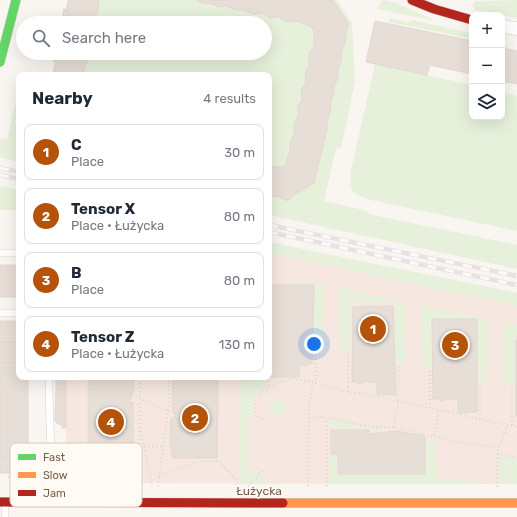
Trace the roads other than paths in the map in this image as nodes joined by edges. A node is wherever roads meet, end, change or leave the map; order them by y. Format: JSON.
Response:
{"nodes":[{"id":1,"x":16,"y":0,"type":"edge"},
{"id":2,"x":412,"y":0,"type":"edge"},
{"id":3,"x":469,"y":19,"type":"edge"},
{"id":4,"x":505,"y":27,"type":"edge"},
{"id":5,"x":517,"y":29,"type":"edge"},
{"id":6,"x":0,"y":62,"type":"edge"},
{"id":7,"x":0,"y":252,"type":"edge"},
{"id":8,"x":16,"y":253,"type":"edge"},
{"id":9,"x":0,"y":313,"type":"edge"},
{"id":10,"x":16,"y":314,"type":"edge"},
{"id":11,"x":49,"y":380,"type":"edge"},
{"id":12,"x":50,"y":443,"type":"edge"},
{"id":13,"x":3,"y":502,"type":"edge"},
{"id":14,"x":142,"y":502,"type":"edge"},
{"id":15,"x":517,"y":502,"type":"edge"},
{"id":16,"x":5,"y":517,"type":"edge"}],
"edges":[{"from":1,"to":6,"type":"street"},
{"from":2,"to":3,"type":"street"},
{"from":4,"to":5,"type":"street"},
{"from":7,"to":8,"type":"lane"},
{"from":9,"to":10,"type":"lane"},
{"from":11,"to":12,"type":"lane"},
{"from":13,"to":16,"type":"lane"},
{"from":14,"to":15,"type":"street","name":"Łużycka"}]}
